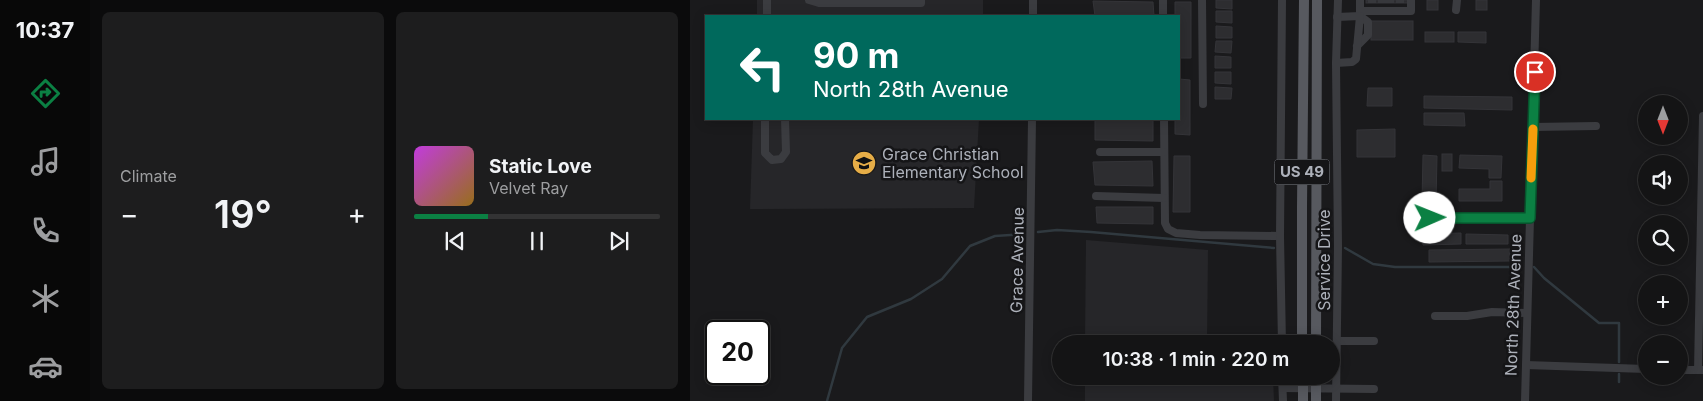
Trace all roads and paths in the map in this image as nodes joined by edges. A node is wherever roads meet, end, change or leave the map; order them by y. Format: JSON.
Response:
{"nodes":[{"id":1,"x":767,"y":0,"type":"edge"},
{"id":2,"x":809,"y":0,"type":"edge"},
{"id":3,"x":921,"y":0,"type":"edge"},
{"id":4,"x":1033,"y":0,"type":"edge"},
{"id":5,"x":1163,"y":0,"type":"edge"},
{"id":6,"x":1202,"y":0,"type":"edge"},
{"id":7,"x":1282,"y":0,"type":"edge"},
{"id":8,"x":1304,"y":0,"type":"edge"},
{"id":9,"x":1317,"y":0,"type":"edge"},
{"id":10,"x":1338,"y":0,"type":"edge"},
{"id":11,"x":1360,"y":0,"type":"edge"},
{"id":12,"x":1410,"y":0,"type":"edge"},
{"id":13,"x":1457,"y":0,"type":"edge"},
{"id":14,"x":1536,"y":0,"type":"edge"},
{"id":15,"x":1456,"y":10,"type":"dead end"},
{"id":16,"x":1360,"y":13,"type":"junction"},
{"id":17,"x":767,"y":15,"type":"edge"},
{"id":18,"x":1033,"y":15,"type":"edge"},
{"id":19,"x":1163,"y":15,"type":"edge"},
{"id":20,"x":1337,"y":17,"type":"junction"},
{"id":21,"x":1336,"y":63,"type":"junction"},
{"id":22,"x":1203,"y":104,"type":"dead end"},
{"id":23,"x":1703,"y":116,"type":"edge"},
{"id":24,"x":765,"y":120,"type":"edge"},
{"id":25,"x":785,"y":120,"type":"edge"},
{"id":26,"x":1032,"y":120,"type":"edge"},
{"id":27,"x":1164,"y":120,"type":"edge"},
{"id":28,"x":1596,"y":126,"type":"dead end"},
{"id":29,"x":1533,"y":127,"type":"junction"},
{"id":30,"x":1100,"y":152,"type":"dead end"},
{"id":31,"x":1164,"y":152,"type":"junction"},
{"id":32,"x":1096,"y":196,"type":"dead end"},
{"id":33,"x":1164,"y":198,"type":"junction"},
{"id":34,"x":1430,"y":218,"type":"dead end"},
{"id":35,"x":1530,"y":218,"type":"junction"},
{"id":36,"x":1280,"y":236,"type":"junction"},
{"id":37,"x":1527,"y":313,"type":"junction"},
{"id":38,"x":1435,"y":316,"type":"dead end"},
{"id":39,"x":1282,"y":335,"type":"edge"},
{"id":40,"x":1302,"y":335,"type":"edge"},
{"id":41,"x":1316,"y":335,"type":"edge"},
{"id":42,"x":1337,"y":335,"type":"edge"},
{"id":43,"x":1340,"y":341,"type":"edge"},
{"id":44,"x":1374,"y":341,"type":"dead end"},
{"id":45,"x":1526,"y":365,"type":"junction"},
{"id":46,"x":1638,"y":369,"type":"edge"},
{"id":47,"x":1688,"y":370,"type":"edge"},
{"id":48,"x":1701,"y":370,"type":"edge"},
{"id":49,"x":1283,"y":385,"type":"edge"},
{"id":50,"x":1303,"y":385,"type":"edge"},
{"id":51,"x":1316,"y":385,"type":"edge"},
{"id":52,"x":1336,"y":385,"type":"edge"},
{"id":53,"x":1283,"y":388,"type":"junction"},
{"id":54,"x":1303,"y":389,"type":"junction"},
{"id":55,"x":1316,"y":389,"type":"junction"},
{"id":56,"x":1336,"y":389,"type":"junction"},
{"id":57,"x":1374,"y":389,"type":"dead end"},
{"id":58,"x":1028,"y":401,"type":"edge"},
{"id":59,"x":1283,"y":401,"type":"edge"},
{"id":60,"x":1303,"y":401,"type":"edge"},
{"id":61,"x":1316,"y":401,"type":"edge"},
{"id":62,"x":1336,"y":401,"type":"edge"},
{"id":63,"x":1524,"y":401,"type":"edge"}],
"edges":[{"from":1,"to":17,"type":"street"},
{"from":2,"to":3,"type":"street"},
{"from":4,"to":18,"type":"street"},
{"from":5,"to":19,"type":"street"},
{"from":6,"to":22,"type":"street"},
{"from":7,"to":36,"type":"street"},
{"from":8,"to":40,"type":"main road","number":"US 49"},
{"from":9,"to":41,"type":"main road","number":"US 49"},
{"from":10,"to":20,"type":"street","name":"Service Drive"},
{"from":11,"to":16,"type":"street"},
{"from":12,"to":16,"type":"street"},
{"from":13,"to":15,"type":"street"},
{"from":14,"to":29,"type":"street","name":"North 28th Avenue"},
{"from":16,"to":20,"type":"street"},
{"from":16,"to":21,"type":"street"},
{"from":20,"to":21,"type":"street","name":"Service Drive"},
{"from":21,"to":42,"type":"street","name":"Service Drive"},
{"from":23,"to":48,"type":"street"},
{"from":24,"to":25,"type":"street"},
{"from":26,"to":58,"type":"street","name":"Grace Avenue"},
{"from":27,"to":31,"type":"street"},
{"from":28,"to":29,"type":"street"},
{"from":29,"to":35,"type":"street","name":"North 28th Avenue"},
{"from":30,"to":31,"type":"street"},
{"from":31,"to":33,"type":"street"},
{"from":32,"to":33,"type":"street"},
{"from":33,"to":36,"type":"street"},
{"from":34,"to":35,"type":"street"},
{"from":35,"to":37,"type":"street","name":"North 28th Avenue"},
{"from":36,"to":39,"type":"street"},
{"from":37,"to":38,"type":"street"},
{"from":37,"to":45,"type":"street","name":"North 28th Avenue"},
{"from":43,"to":44,"type":"street"},
{"from":45,"to":46,"type":"street"},
{"from":45,"to":63,"type":"street","name":"North 28th Avenue"},
{"from":47,"to":48,"type":"street"},
{"from":49,"to":53,"type":"street"},
{"from":50,"to":54,"type":"main road"},
{"from":51,"to":55,"type":"main road"},
{"from":52,"to":56,"type":"street","name":"Service Drive"},
{"from":53,"to":54,"type":"street"},
{"from":53,"to":59,"type":"street"},
{"from":54,"to":55,"type":"street"},
{"from":54,"to":60,"type":"main road"},
{"from":55,"to":56,"type":"street"},
{"from":55,"to":61,"type":"main road"},
{"from":56,"to":57,"type":"street"},
{"from":56,"to":62,"type":"street","name":"Service Drive"}]}
